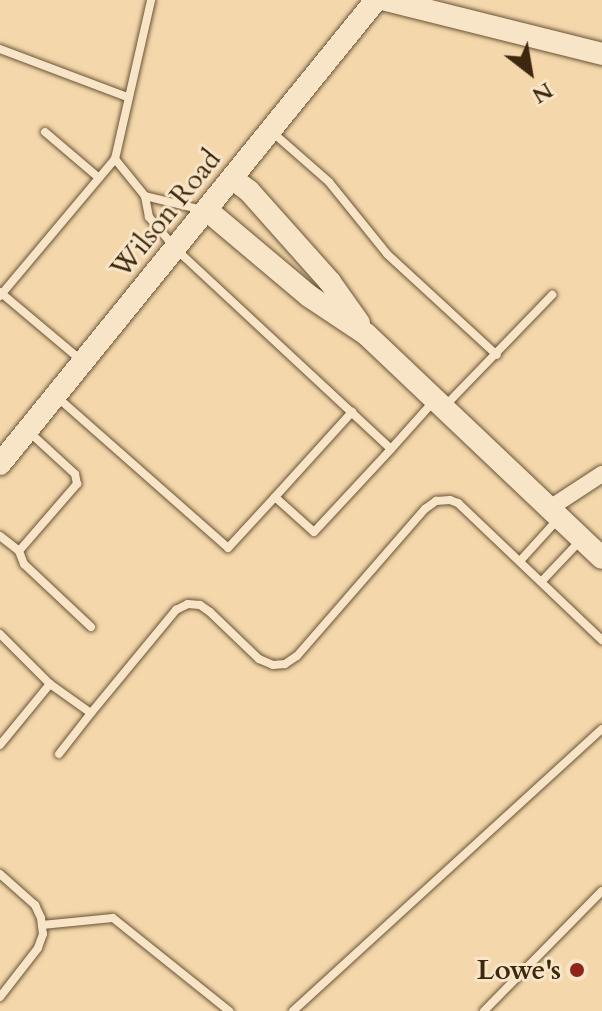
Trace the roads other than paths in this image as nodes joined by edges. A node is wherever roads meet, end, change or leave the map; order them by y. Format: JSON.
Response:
{"nodes":[{"id":1,"x":151,"y":0,"type":"edge"},
{"id":2,"x":376,"y":0,"type":"edge"},
{"id":3,"x":386,"y":0,"type":"edge"},
{"id":4,"x":0,"y":49,"type":"edge"},
{"id":5,"x":602,"y":54,"type":"edge"},
{"id":6,"x":127,"y":97,"type":"junction"},
{"id":7,"x":271,"y":131,"type":"junction"},
{"id":8,"x":45,"y":132,"type":"dead end"},
{"id":9,"x":115,"y":159,"type":"junction"},
{"id":10,"x":99,"y":178,"type":"junction"},
{"id":11,"x":233,"y":179,"type":"junction"},
{"id":12,"x":145,"y":196,"type":"junction"},
{"id":13,"x":208,"y":211,"type":"junction"},
{"id":14,"x":176,"y":249,"type":"junction"},
{"id":15,"x":1,"y":294,"type":"edge"},
{"id":16,"x":552,"y":295,"type":"dead end"},
{"id":17,"x":366,"y":334,"type":"junction"},
{"id":18,"x":497,"y":355,"type":"junction"},
{"id":19,"x":83,"y":362,"type":"junction"},
{"id":20,"x":56,"y":396,"type":"junction"},
{"id":21,"x":439,"y":403,"type":"junction"},
{"id":22,"x":352,"y":412,"type":"junction"},
{"id":23,"x":27,"y":431,"type":"junction"},
{"id":24,"x":391,"y":449,"type":"junction"},
{"id":25,"x":4,"y":452,"type":"edge"},
{"id":26,"x":602,"y":474,"type":"edge"},
{"id":27,"x":275,"y":497,"type":"junction"},
{"id":28,"x":555,"y":513,"type":"junction"},
{"id":29,"x":0,"y":536,"type":"edge"},
{"id":30,"x":582,"y":539,"type":"junction"},
{"id":31,"x":19,"y":551,"type":"junction"},
{"id":32,"x":602,"y":558,"type":"edge"},
{"id":33,"x":520,"y":561,"type":"junction"},
{"id":34,"x":542,"y":581,"type":"junction"},
{"id":35,"x":91,"y":627,"type":"dead end"},
{"id":36,"x":0,"y":634,"type":"edge"},
{"id":37,"x":602,"y":640,"type":"edge"},
{"id":38,"x":50,"y":684,"type":"junction"},
{"id":39,"x":91,"y":713,"type":"junction"},
{"id":40,"x":602,"y":729,"type":"edge"},
{"id":41,"x":0,"y":745,"type":"edge"},
{"id":42,"x":59,"y":754,"type":"dead end"},
{"id":43,"x":0,"y":874,"type":"edge"},
{"id":44,"x":602,"y":891,"type":"edge"},
{"id":45,"x":42,"y":925,"type":"junction"},
{"id":46,"x":0,"y":997,"type":"edge"},
{"id":47,"x":229,"y":1011,"type":"edge"},
{"id":48,"x":293,"y":1011,"type":"edge"},
{"id":49,"x":484,"y":1011,"type":"edge"}],
"edges":[{"from":1,"to":6,"type":"lane"},
{"from":2,"to":7,"type":"street","name":"Wilson Road"},
{"from":3,"to":5,"type":"street"},
{"from":4,"to":6,"type":"lane"},
{"from":6,"to":9,"type":"lane"},
{"from":7,"to":11,"type":"street","name":"Wilson Road"},
{"from":7,"to":18,"type":"lane"},
{"from":8,"to":10,"type":"lane"},
{"from":9,"to":10,"type":"lane"},
{"from":9,"to":12,"type":"lane"},
{"from":10,"to":15,"type":"lane"},
{"from":11,"to":13,"type":"street","name":"Wilson Road"},
{"from":11,"to":17,"type":"street"},
{"from":12,"to":13,"type":"lane"},
{"from":12,"to":14,"type":"lane"},
{"from":13,"to":14,"type":"street","name":"Wilson Road"},
{"from":13,"to":17,"type":"street"},
{"from":14,"to":19,"type":"street","name":"Wilson Road"},
{"from":14,"to":22,"type":"lane"},
{"from":15,"to":19,"type":"lane"},
{"from":16,"to":18,"type":"lane"},
{"from":17,"to":21,"type":"street"},
{"from":18,"to":21,"type":"lane"},
{"from":19,"to":20,"type":"street","name":"Wilson Road"},
{"from":20,"to":23,"type":"street","name":"Wilson Road"},
{"from":20,"to":27,"type":"lane"},
{"from":21,"to":24,"type":"lane"},
{"from":21,"to":28,"type":"street"},
{"from":22,"to":24,"type":"lane"},
{"from":22,"to":27,"type":"lane"},
{"from":23,"to":25,"type":"street","name":"Wilson Road"},
{"from":23,"to":31,"type":"lane"},
{"from":24,"to":27,"type":"lane"},
{"from":26,"to":28,"type":"street"},
{"from":28,"to":30,"type":"street"},
{"from":28,"to":33,"type":"lane"},
{"from":29,"to":31,"type":"lane"},
{"from":30,"to":32,"type":"street"},
{"from":30,"to":34,"type":"lane"},
{"from":31,"to":35,"type":"lane"},
{"from":33,"to":34,"type":"lane"},
{"from":33,"to":39,"type":"lane"},
{"from":34,"to":37,"type":"lane"},
{"from":36,"to":38,"type":"lane"},
{"from":38,"to":39,"type":"lane"},
{"from":38,"to":41,"type":"lane"},
{"from":39,"to":42,"type":"lane"},
{"from":40,"to":48,"type":"lane"},
{"from":43,"to":45,"type":"lane"},
{"from":44,"to":49,"type":"lane"},
{"from":45,"to":46,"type":"lane"},
{"from":45,"to":47,"type":"lane"}]}
